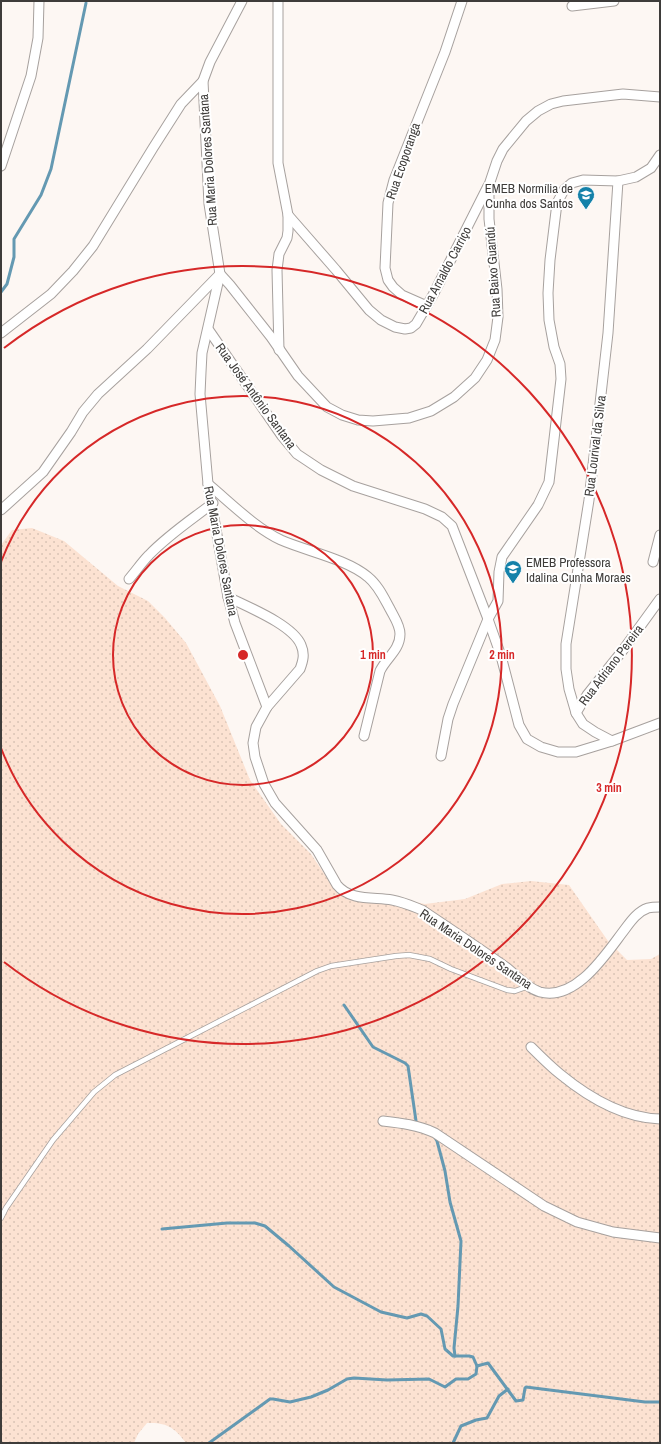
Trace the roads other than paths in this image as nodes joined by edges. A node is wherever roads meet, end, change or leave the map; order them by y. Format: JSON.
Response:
{"nodes":[{"id":1,"x":40,"y":1,"type":"edge"},
{"id":2,"x":242,"y":1,"type":"edge"},
{"id":3,"x":278,"y":1,"type":"edge"},
{"id":4,"x":462,"y":1,"type":"edge"},
{"id":5,"x":614,"y":1,"type":"edge"},
{"id":6,"x":572,"y":6,"type":"dead end"},
{"id":7,"x":203,"y":81,"type":"junction"},
{"id":8,"x":660,"y":97,"type":"edge"},
{"id":9,"x":660,"y":155,"type":"edge"},
{"id":10,"x":1,"y":166,"type":"edge"},
{"id":11,"x":618,"y":181,"type":"junction"},
{"id":12,"x":489,"y":185,"type":"junction"},
{"id":13,"x":288,"y":215,"type":"junction"},
{"id":14,"x":220,"y":274,"type":"junction"},
{"id":15,"x":427,"y":306,"type":"junction"},
{"id":16,"x":208,"y":329,"type":"junction"},
{"id":17,"x":1,"y":333,"type":"edge"},
{"id":18,"x":279,"y":350,"type":"junction"},
{"id":19,"x":208,"y":484,"type":"junction"},
{"id":20,"x":212,"y":504,"type":"junction"},
{"id":21,"x":1,"y":510,"type":"edge"},
{"id":22,"x":660,"y":535,"type":"edge"},
{"id":23,"x":653,"y":562,"type":"dead end"},
{"id":24,"x":129,"y":579,"type":"dead end"},
{"id":25,"x":228,"y":597,"type":"junction"},
{"id":26,"x":660,"y":599,"type":"edge"},
{"id":27,"x":488,"y":619,"type":"junction"},
{"id":28,"x":268,"y":707,"type":"junction"},
{"id":29,"x":576,"y":713,"type":"junction"},
{"id":30,"x":660,"y":723,"type":"edge"},
{"id":31,"x":364,"y":736,"type":"dead end"},
{"id":32,"x":612,"y":741,"type":"junction"},
{"id":33,"x":442,"y":756,"type":"dead end"},
{"id":34,"x":660,"y":907,"type":"edge"},
{"id":35,"x":529,"y":986,"type":"junction"},
{"id":36,"x":531,"y":1047,"type":"dead end"},
{"id":37,"x":660,"y":1119,"type":"edge"},
{"id":38,"x":383,"y":1121,"type":"dead end"},
{"id":39,"x":1,"y":1218,"type":"edge"},
{"id":40,"x":660,"y":1238,"type":"edge"}],
"edges":[{"from":1,"to":10,"type":"street"},
{"from":2,"to":7,"type":"street","name":"Rua Maria Dolores Santana"},
{"from":3,"to":13,"type":"street"},
{"from":4,"to":15,"type":"street","name":"Rua Ecoporanga"},
{"from":5,"to":6,"type":"street"},
{"from":7,"to":14,"type":"street","name":"Rua Maria Dolores Santana"},
{"from":7,"to":17,"type":"street"},
{"from":8,"to":12,"type":"street","name":"Rua Baixo Guandú"},
{"from":9,"to":11,"type":"street"},
{"from":11,"to":27,"type":"street"},
{"from":11,"to":29,"type":"street","name":"Rua Lourival da Silva"},
{"from":12,"to":15,"type":"street","name":"Rua Arnaldo Carriço"},
{"from":12,"to":18,"type":"street","name":"Rua Baixo Guandú"},
{"from":13,"to":15,"type":"street","name":"Rua Arnaldo Carriço"},
{"from":13,"to":18,"type":"street"},
{"from":14,"to":16,"type":"street","name":"Rua Maria Dolores Santana"},
{"from":14,"to":18,"type":"street","name":"Rua Baixo Guandú"},
{"from":14,"to":21,"type":"street"},
{"from":16,"to":19,"type":"street","name":"Rua Maria Dolores Santana"},
{"from":16,"to":27,"type":"street","name":"Rua José Antônio Santana"},
{"from":19,"to":20,"type":"street","name":"Rua Maria Dolores Santana"},
{"from":19,"to":31,"type":"street"},
{"from":20,"to":24,"type":"street"},
{"from":20,"to":25,"type":"street","name":"Rua Maria Dolores Santana"},
{"from":22,"to":23,"type":"street"},
{"from":25,"to":28,"type":"street","name":"Rua Maria Dolores Santana"},
{"from":25,"to":28,"type":"street"},
{"from":26,"to":29,"type":"street","name":"Rua Adriano Pereira"},
{"from":27,"to":32,"type":"street","name":"Rua José Antônio Santana"},
{"from":27,"to":33,"type":"street"},
{"from":28,"to":35,"type":"street","name":"Rua Maria Dolores Santana"},
{"from":29,"to":32,"type":"street","name":"Rua Lourival da Silva"},
{"from":30,"to":32,"type":"street","name":"Rua José Antônio Santana"},
{"from":34,"to":35,"type":"street","name":"Rua Maria Dolores Santana"},
{"from":35,"to":39,"type":"lane"},
{"from":36,"to":37,"type":"street"},
{"from":38,"to":40,"type":"street"}]}
